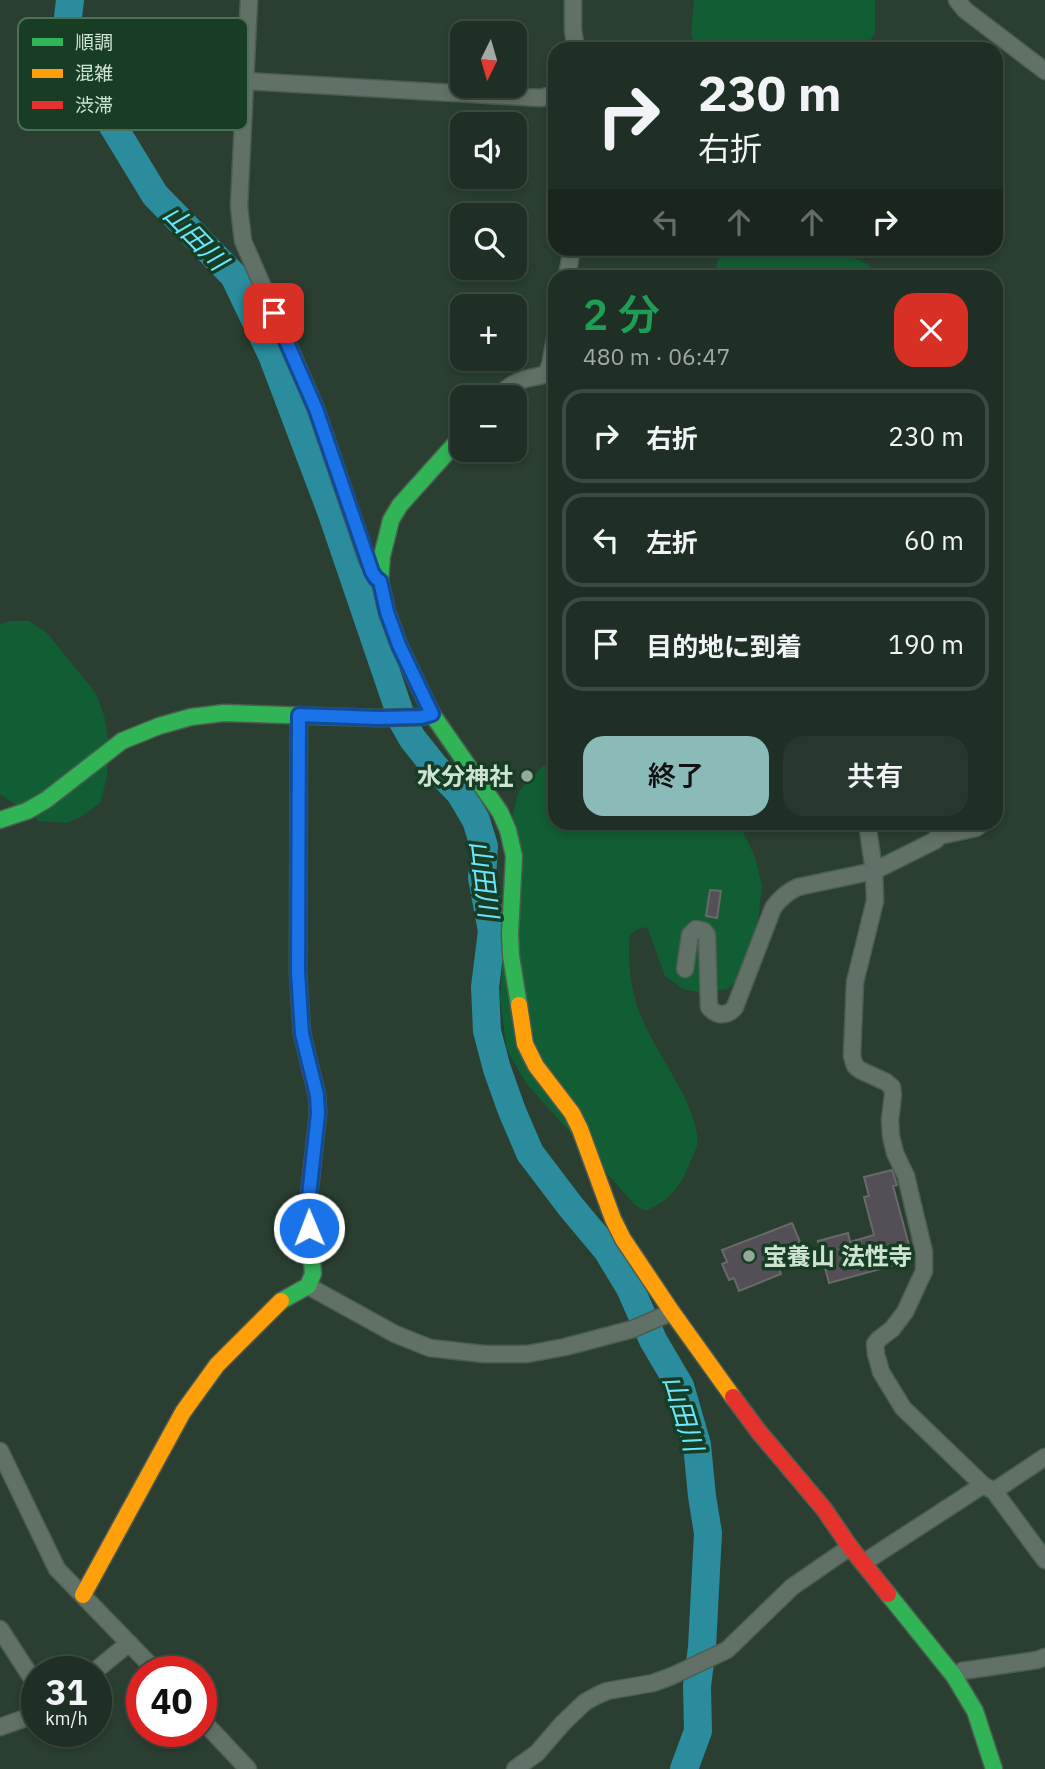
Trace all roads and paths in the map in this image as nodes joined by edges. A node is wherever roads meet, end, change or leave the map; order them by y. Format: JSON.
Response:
{"nodes":[{"id":1,"x":248,"y":0,"type":"edge"},
{"id":2,"x":573,"y":0,"type":"edge"},
{"id":3,"x":957,"y":0,"type":"edge"},
{"id":4,"x":247,"y":18,"type":"edge"},
{"id":5,"x":575,"y":42,"type":"edge"},
{"id":6,"x":1045,"y":71,"type":"edge"},
{"id":7,"x":248,"y":81,"type":"edge"},
{"id":8,"x":548,"y":96,"type":"edge"},
{"id":9,"x":243,"y":130,"type":"edge"},
{"id":10,"x":548,"y":376,"type":"edge"},
{"id":11,"x":513,"y":385,"type":"edge"},
{"id":12,"x":450,"y":449,"type":"edge"},
{"id":13,"x":380,"y":581,"type":"junction"},
{"id":14,"x":299,"y":715,"type":"junction"},
{"id":15,"x":426,"y":716,"type":"junction"},
{"id":16,"x":0,"y":820,"type":"edge"},
{"id":17,"x":868,"y":830,"type":"edge"},
{"id":18,"x":939,"y":830,"type":"edge"},
{"id":19,"x":874,"y":872,"type":"junction"},
{"id":20,"x":684,"y":969,"type":"dead end"},
{"id":21,"x":308,"y":1286,"type":"junction"},
{"id":22,"x":667,"y":1314,"type":"junction"},
{"id":23,"x":0,"y":1451,"type":"edge"},
{"id":24,"x":1045,"y":1457,"type":"edge"},
{"id":25,"x":989,"y":1488,"type":"junction"},
{"id":26,"x":850,"y":1546,"type":"junction"},
{"id":27,"x":1045,"y":1560,"type":"edge"},
{"id":28,"x":863,"y":1563,"type":"junction"},
{"id":29,"x":83,"y":1595,"type":"junction"},
{"id":30,"x":0,"y":1629,"type":"edge"},
{"id":31,"x":129,"y":1643,"type":"junction"},
{"id":32,"x":142,"y":1656,"type":"edge"},
{"id":33,"x":112,"y":1657,"type":"edge"},
{"id":34,"x":1045,"y":1657,"type":"edge"},
{"id":35,"x":21,"y":1661,"type":"edge"},
{"id":36,"x":954,"y":1676,"type":"junction"},
{"id":37,"x":21,"y":1720,"type":"edge"},
{"id":38,"x":0,"y":1727,"type":"edge"},
{"id":39,"x":217,"y":1737,"type":"edge"},
{"id":40,"x":248,"y":1769,"type":"edge"},
{"id":41,"x":515,"y":1769,"type":"edge"},
{"id":42,"x":994,"y":1769,"type":"edge"}],
"edges":[{"from":1,"to":4,"type":"street"},
{"from":2,"to":5,"type":"street"},
{"from":3,"to":6,"type":"street"},
{"from":7,"to":8,"type":"street"},
{"from":9,"to":13,"type":"street"},
{"from":10,"to":11,"type":"street"},
{"from":12,"to":13,"type":"street"},
{"from":13,"to":15,"type":"street"},
{"from":14,"to":15,"type":"street"},
{"from":14,"to":16,"type":"street"},
{"from":14,"to":21,"type":"street"},
{"from":15,"to":22,"type":"street"},
{"from":17,"to":19,"type":"street"},
{"from":18,"to":19,"type":"street"},
{"from":19,"to":20,"type":"street"},
{"from":19,"to":25,"type":"street"},
{"from":21,"to":22,"type":"street"},
{"from":21,"to":29,"type":"street"},
{"from":22,"to":26,"type":"street"},
{"from":23,"to":29,"type":"street"},
{"from":24,"to":25,"type":"street"},
{"from":25,"to":27,"type":"street"},
{"from":25,"to":28,"type":"street"},
{"from":26,"to":28,"type":"street"},
{"from":26,"to":41,"type":"street"},
{"from":28,"to":36,"type":"street"},
{"from":29,"to":31,"type":"street"},
{"from":30,"to":35,"type":"street"},
{"from":31,"to":32,"type":"street"},
{"from":31,"to":33,"type":"street"},
{"from":34,"to":36,"type":"street"},
{"from":36,"to":42,"type":"street"},
{"from":37,"to":38,"type":"street"},
{"from":39,"to":40,"type":"street"}]}
